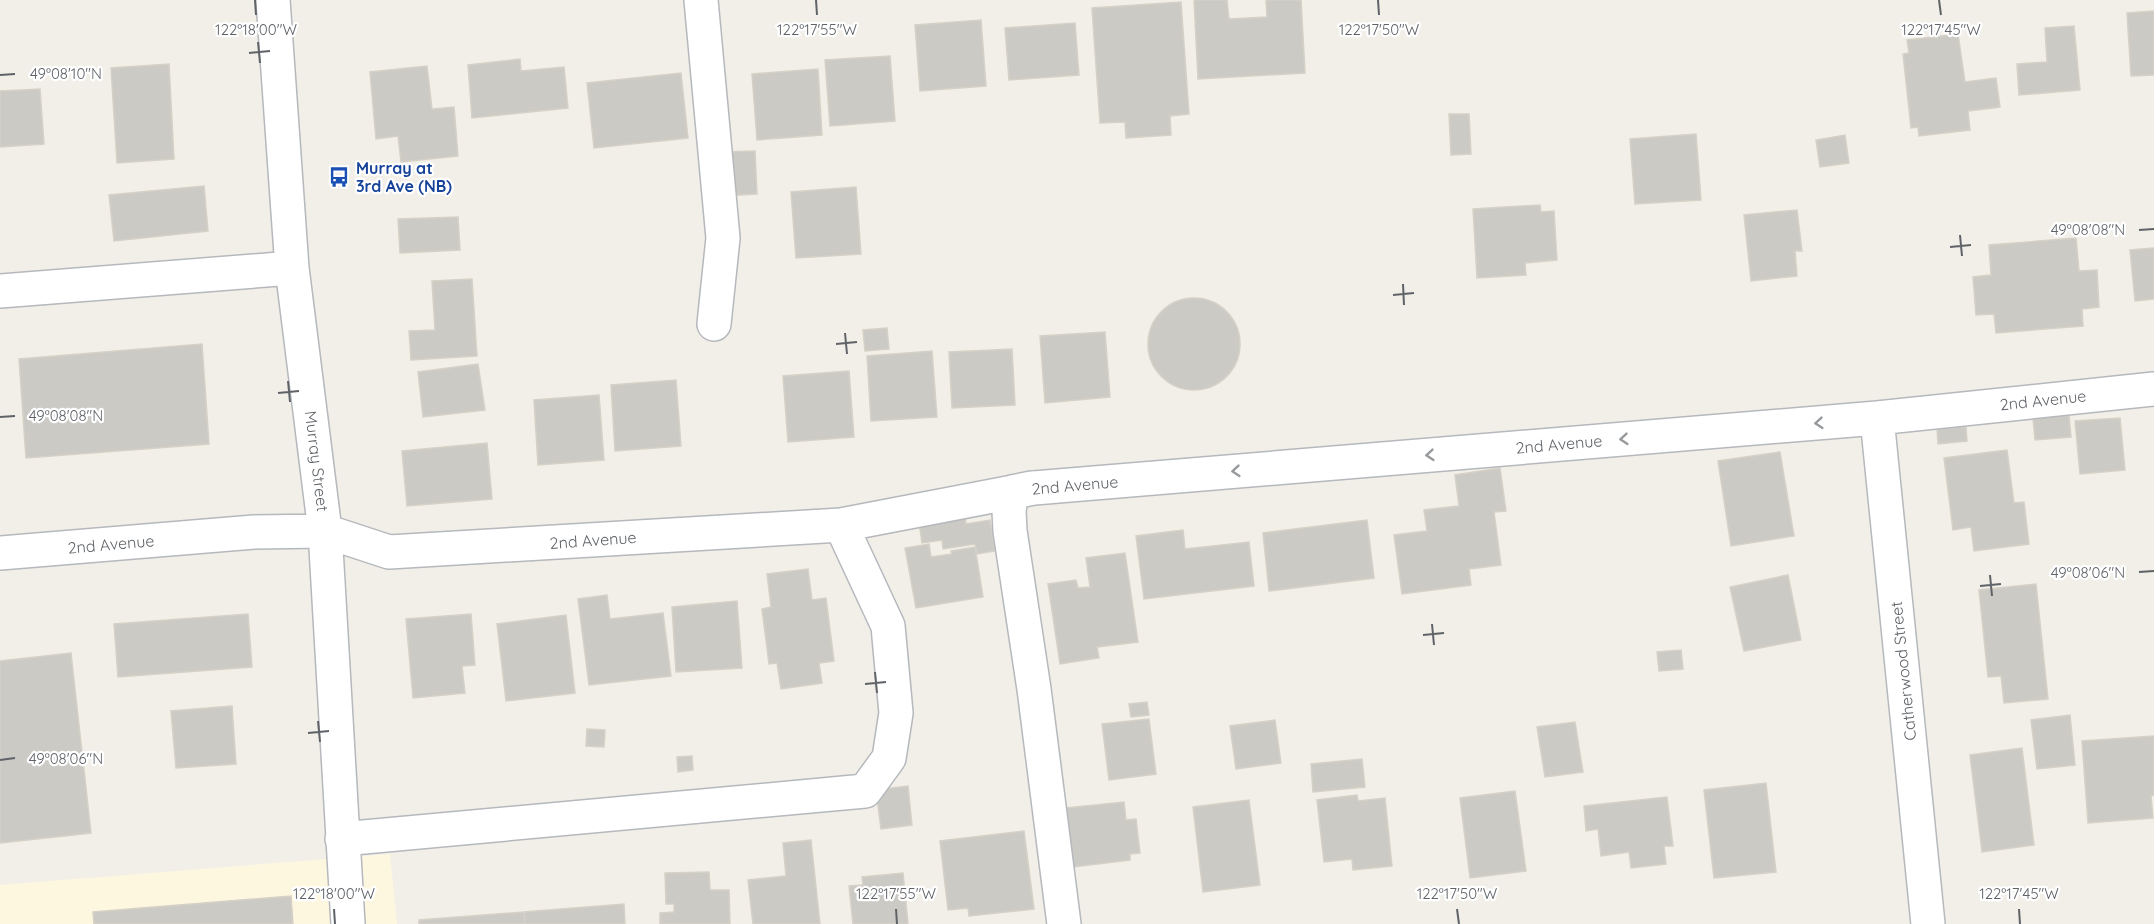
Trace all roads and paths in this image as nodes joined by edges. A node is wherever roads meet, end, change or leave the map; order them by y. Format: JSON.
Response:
{"nodes":[{"id":1,"x":273,"y":0,"type":"edge"},
{"id":2,"x":701,"y":0,"type":"edge"},
{"id":3,"x":292,"y":268,"type":"junction"},
{"id":4,"x":0,"y":291,"type":"edge"},
{"id":5,"x":714,"y":324,"type":"dead end"},
{"id":6,"x":2154,"y":389,"type":"edge"},
{"id":7,"x":1877,"y":418,"type":"junction"},
{"id":8,"x":1023,"y":490,"type":"junction"},
{"id":9,"x":841,"y":525,"type":"junction"},
{"id":10,"x":325,"y":531,"type":"junction"},
{"id":11,"x":0,"y":553,"type":"edge"},
{"id":12,"x":342,"y":839,"type":"junction"},
{"id":13,"x":348,"y":924,"type":"edge"},
{"id":14,"x":1064,"y":924,"type":"edge"},
{"id":15,"x":1928,"y":924,"type":"edge"}],
"edges":[{"from":1,"to":3,"type":"street","name":"Murray Street"},
{"from":2,"to":5,"type":"street"},
{"from":3,"to":4,"type":"street"},
{"from":3,"to":10,"type":"street","name":"Murray Street"},
{"from":6,"to":7,"type":"street","name":"2nd Avenue"},
{"from":7,"to":8,"type":"street","name":"2nd Avenue","one_way":true},
{"from":7,"to":15,"type":"street","name":"Catherwood Street"},
{"from":8,"to":9,"type":"street","name":"2nd Avenue"},
{"from":8,"to":14,"type":"street"},
{"from":9,"to":10,"type":"street","name":"2nd Avenue"},
{"from":9,"to":12,"type":"street"},
{"from":10,"to":11,"type":"street","name":"2nd Avenue"},
{"from":10,"to":12,"type":"street","name":"Murray Street"},
{"from":12,"to":13,"type":"street","name":"Murray Street"}]}
